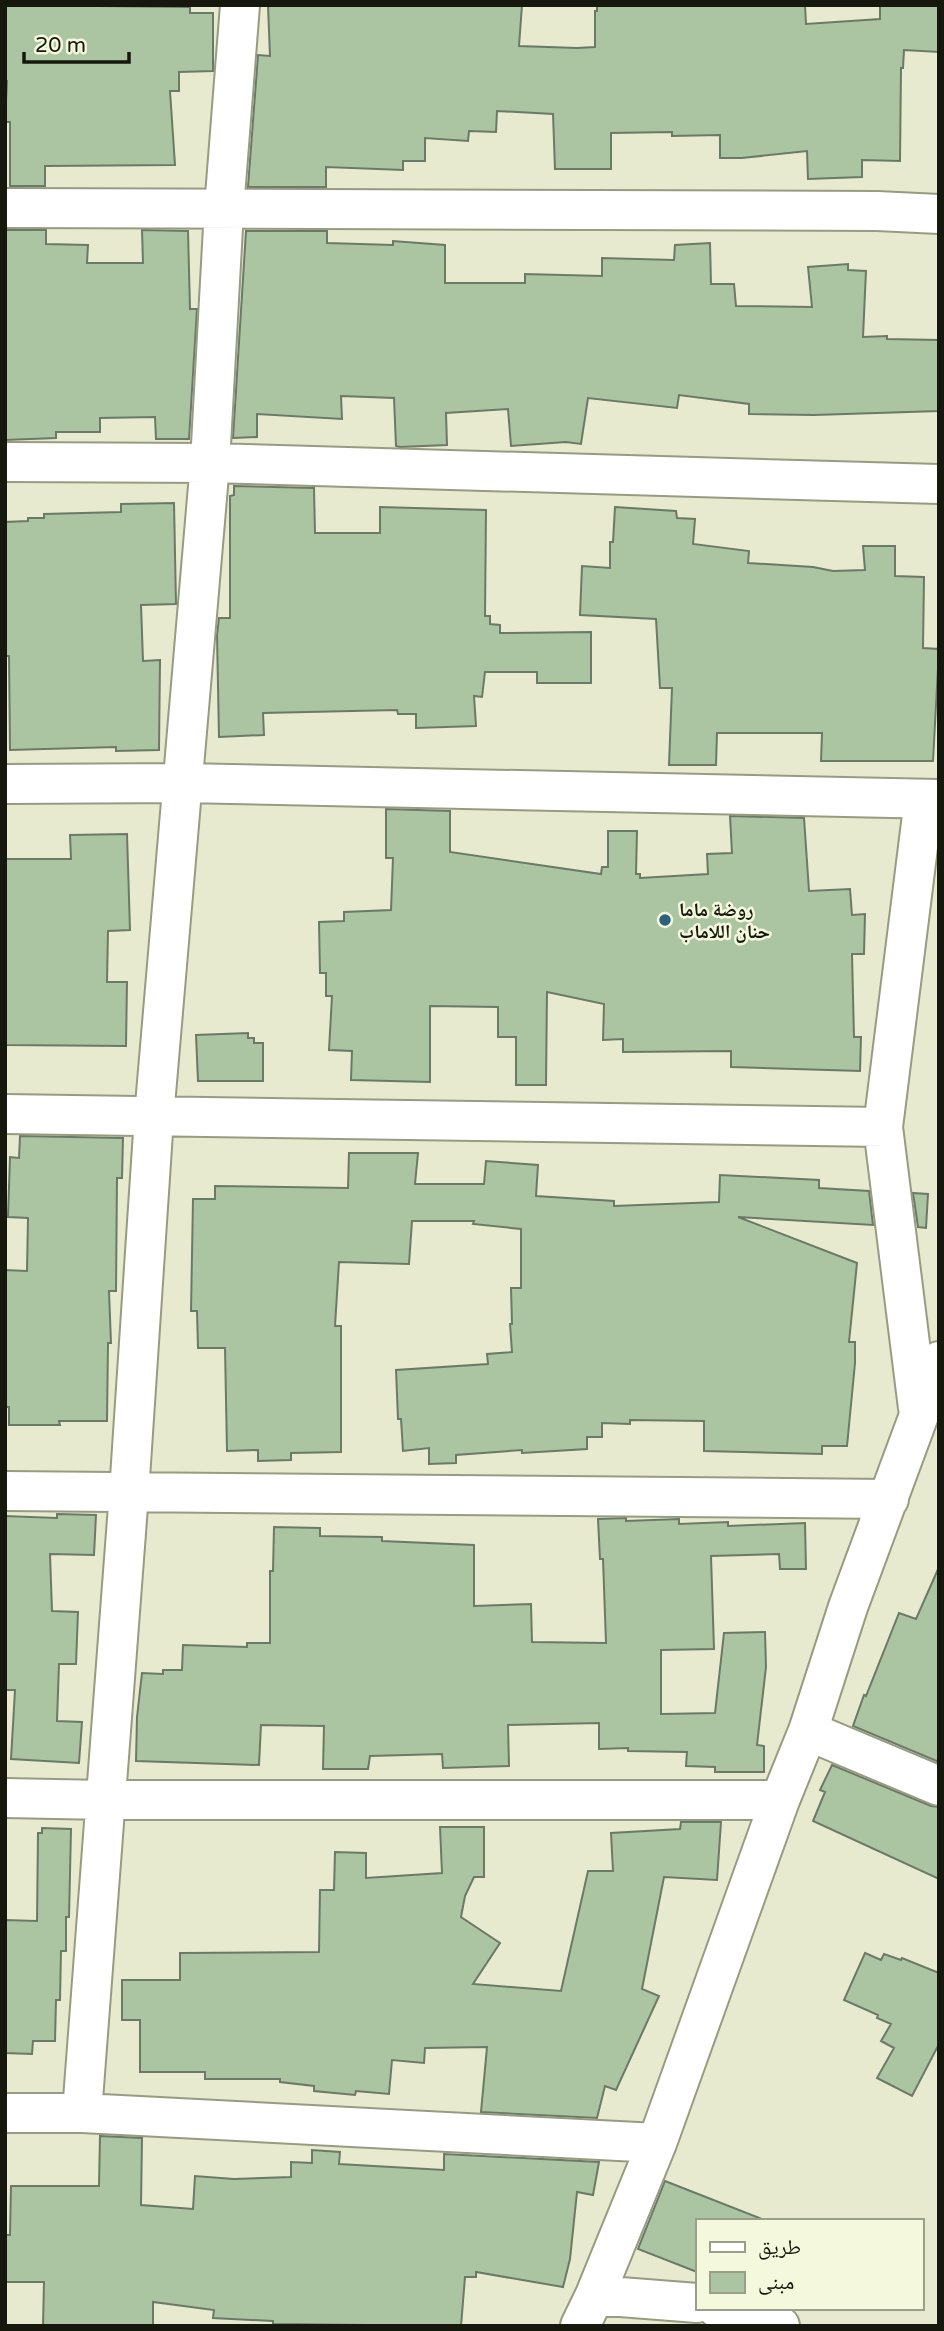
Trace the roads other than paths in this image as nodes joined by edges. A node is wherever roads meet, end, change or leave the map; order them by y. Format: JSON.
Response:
{"nodes":[{"id":1,"x":240,"y":5,"type":"edge"},
{"id":2,"x":5,"y":208,"type":"edge"},
{"id":3,"x":224,"y":209,"type":"junction"},
{"id":4,"x":939,"y":214,"type":"edge"},
{"id":5,"x":5,"y":462,"type":"edge"},
{"id":6,"x":210,"y":463,"type":"junction"},
{"id":7,"x":939,"y":484,"type":"edge"},
{"id":8,"x":183,"y":783,"type":"junction"},
{"id":9,"x":5,"y":784,"type":"edge"},
{"id":10,"x":931,"y":799,"type":"edge"},
{"id":11,"x":5,"y":1114,"type":"edge"},
{"id":12,"x":154,"y":1117,"type":"junction"},
{"id":13,"x":883,"y":1128,"type":"junction"},
{"id":14,"x":939,"y":1361,"type":"edge"},
{"id":15,"x":919,"y":1416,"type":"junction"},
{"id":16,"x":5,"y":1491,"type":"edge"},
{"id":17,"x":129,"y":1493,"type":"junction"},
{"id":18,"x":889,"y":1499,"type":"junction"},
{"id":19,"x":808,"y":1731,"type":"junction"},
{"id":20,"x":939,"y":1786,"type":"edge"},
{"id":21,"x":5,"y":1798,"type":"edge"},
{"id":22,"x":106,"y":1800,"type":"junction"},
{"id":23,"x":780,"y":1800,"type":"junction"},
{"id":24,"x":5,"y":2113,"type":"edge"},
{"id":25,"x":82,"y":2113,"type":"junction"},
{"id":26,"x":657,"y":2143,"type":"junction"},
{"id":27,"x":696,"y":2303,"type":"edge"},
{"id":28,"x":588,"y":2310,"type":"edge"},
{"id":29,"x":724,"y":2310,"type":"edge"},
{"id":30,"x":780,"y":2326,"type":"edge"}],
"edges":[{"from":1,"to":3,"type":"street"},
{"from":2,"to":3,"type":"street"},
{"from":3,"to":4,"type":"street"},
{"from":3,"to":6,"type":"street"},
{"from":5,"to":6,"type":"street"},
{"from":6,"to":7,"type":"street"},
{"from":6,"to":8,"type":"street"},
{"from":8,"to":9,"type":"street"},
{"from":8,"to":10,"type":"street"},
{"from":8,"to":12,"type":"street"},
{"from":10,"to":13,"type":"street"},
{"from":11,"to":12,"type":"street"},
{"from":12,"to":13,"type":"street"},
{"from":12,"to":17,"type":"street"},
{"from":13,"to":15,"type":"street"},
{"from":14,"to":15,"type":"street"},
{"from":15,"to":18,"type":"street"},
{"from":16,"to":17,"type":"street"},
{"from":17,"to":18,"type":"street"},
{"from":17,"to":22,"type":"street"},
{"from":18,"to":19,"type":"street"},
{"from":19,"to":20,"type":"street"},
{"from":19,"to":23,"type":"street"},
{"from":21,"to":22,"type":"street"},
{"from":22,"to":23,"type":"street"},
{"from":22,"to":25,"type":"street"},
{"from":23,"to":26,"type":"street"},
{"from":24,"to":25,"type":"street"},
{"from":25,"to":26,"type":"street"},
{"from":26,"to":28,"type":"street"},
{"from":27,"to":28,"type":"street"},
{"from":29,"to":30,"type":"street"}]}
